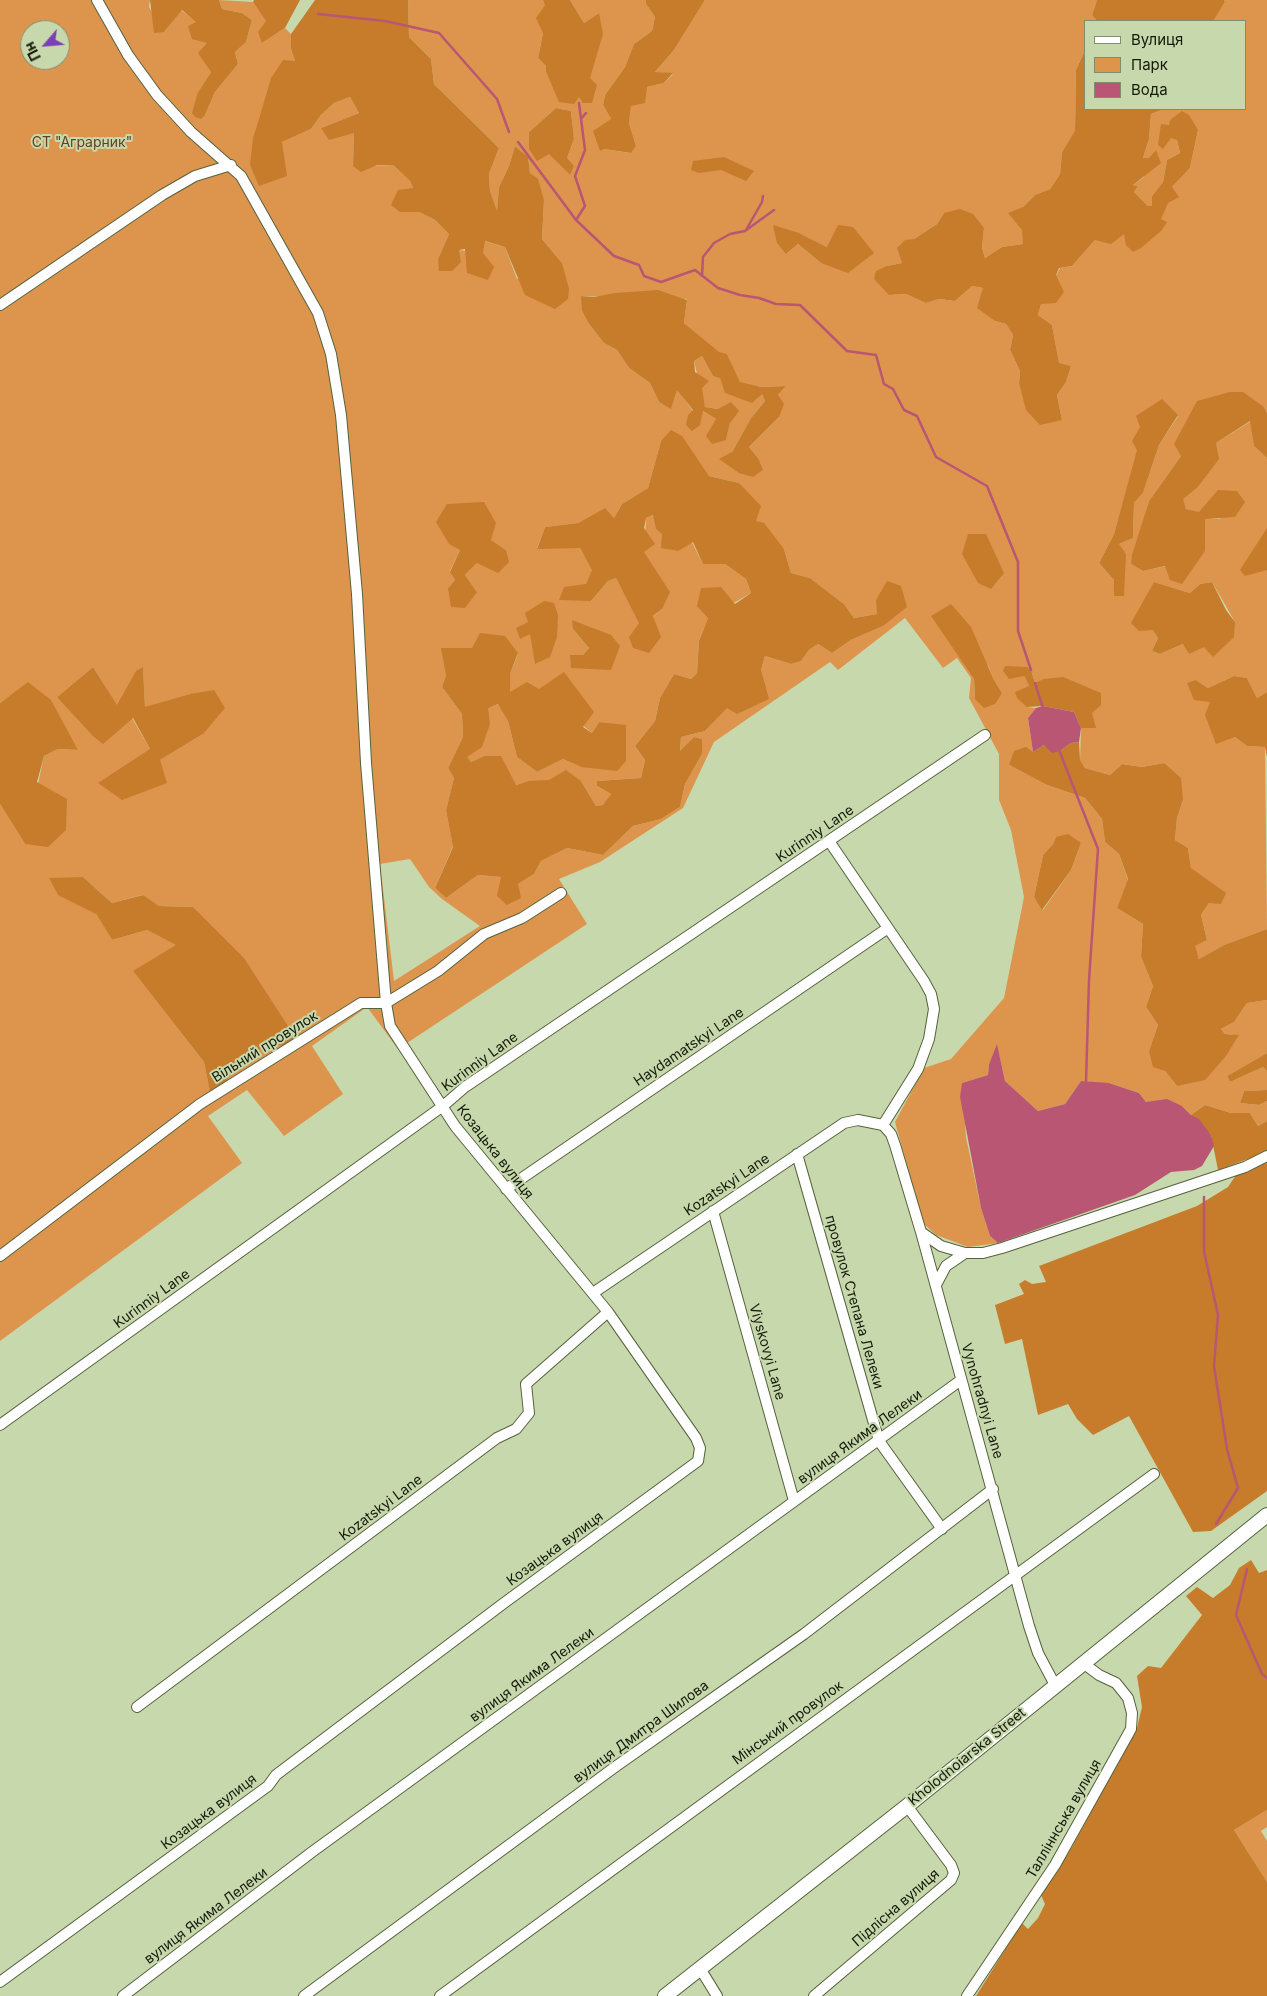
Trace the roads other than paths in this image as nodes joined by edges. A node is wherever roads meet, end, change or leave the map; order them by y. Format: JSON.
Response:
{"nodes":[{"id":1,"x":97,"y":0,"type":"edge"},
{"id":2,"x":231,"y":166,"type":"junction"},
{"id":3,"x":0,"y":305,"type":"edge"},
{"id":4,"x":986,"y":735,"type":"dead end"},
{"id":5,"x":829,"y":841,"type":"junction"},
{"id":6,"x":561,"y":894,"type":"dead end"},
{"id":7,"x":888,"y":928,"type":"junction"},
{"id":8,"x":386,"y":1003,"type":"junction"},
{"id":9,"x":443,"y":1106,"type":"junction"},
{"id":10,"x":883,"y":1125,"type":"junction"},
{"id":11,"x":797,"y":1154,"type":"junction"},
{"id":12,"x":1267,"y":1156,"type":"edge"},
{"id":13,"x":506,"y":1189,"type":"junction"},
{"id":14,"x":713,"y":1211,"type":"junction"},
{"id":15,"x":921,"y":1232,"type":"junction"},
{"id":16,"x":965,"y":1253,"type":"junction"},
{"id":17,"x":0,"y":1256,"type":"edge"},
{"id":18,"x":936,"y":1283,"type":"junction"},
{"id":19,"x":593,"y":1292,"type":"junction"},
{"id":20,"x":608,"y":1312,"type":"junction"},
{"id":21,"x":960,"y":1380,"type":"junction"},
{"id":22,"x":0,"y":1425,"type":"edge"},
{"id":23,"x":879,"y":1441,"type":"junction"},
{"id":24,"x":1154,"y":1474,"type":"dead end"},
{"id":25,"x":992,"y":1489,"type":"junction"},
{"id":26,"x":794,"y":1501,"type":"junction"},
{"id":27,"x":1267,"y":1515,"type":"edge"},
{"id":28,"x":942,"y":1529,"type":"junction"},
{"id":29,"x":1015,"y":1575,"type":"junction"},
{"id":30,"x":1083,"y":1663,"type":"junction"},
{"id":31,"x":1055,"y":1685,"type":"junction"},
{"id":32,"x":137,"y":1708,"type":"dead end"},
{"id":33,"x":907,"y":1806,"type":"junction"},
{"id":34,"x":701,"y":1970,"type":"junction"},
{"id":35,"x":0,"y":1982,"type":"edge"},
{"id":36,"x":123,"y":1996,"type":"edge"},
{"id":37,"x":304,"y":1996,"type":"edge"},
{"id":38,"x":440,"y":1996,"type":"edge"},
{"id":39,"x":665,"y":1996,"type":"edge"},
{"id":40,"x":718,"y":1996,"type":"edge"},
{"id":41,"x":814,"y":1996,"type":"edge"},
{"id":42,"x":967,"y":1996,"type":"edge"}],
"edges":[{"from":1,"to":2,"type":"street"},
{"from":2,"to":3,"type":"street"},
{"from":2,"to":8,"type":"street"},
{"from":4,"to":5,"type":"street","name":"Kurinniy Lane"},
{"from":5,"to":7,"type":"street"},
{"from":5,"to":9,"type":"street","name":"Kurinniy Lane"},
{"from":6,"to":8,"type":"street"},
{"from":7,"to":10,"type":"street"},
{"from":7,"to":13,"type":"street","name":"Haydamatskyi Lane"},
{"from":8,"to":9,"type":"street","name":"Козацька вулиця"},
{"from":8,"to":17,"type":"street","name":"Вільний провулок"},
{"from":9,"to":13,"type":"street","name":"Козацька вулиця"},
{"from":9,"to":22,"type":"street","name":"Kurinniy Lane"},
{"from":10,"to":11,"type":"street","name":"Kozatskyi Lane"},
{"from":10,"to":15,"type":"street","name":"Vynohradnyi Lane"},
{"from":11,"to":14,"type":"street","name":"Kozatskyi Lane"},
{"from":11,"to":23,"type":"street","name":"провулок Степана Лелеки"},
{"from":12,"to":16,"type":"street"},
{"from":13,"to":19,"type":"street","name":"Козацька вулиця"},
{"from":14,"to":19,"type":"street","name":"Kozatskyi Lane"},
{"from":14,"to":26,"type":"street","name":"Viyskovyi Lane"},
{"from":15,"to":16,"type":"street"},
{"from":15,"to":18,"type":"street","name":"Vynohradnyi Lane"},
{"from":16,"to":18,"type":"street"},
{"from":18,"to":21,"type":"street","name":"Vynohradnyi Lane"},
{"from":19,"to":20,"type":"street","name":"Козацька вулиця"},
{"from":20,"to":32,"type":"street","name":"Kozatskyi Lane"},
{"from":20,"to":35,"type":"street","name":"Козацька вулиця"},
{"from":21,"to":23,"type":"street","name":"вулиця Якима Лелеки"},
{"from":21,"to":25,"type":"street","name":"Vynohradnyi Lane"},
{"from":23,"to":26,"type":"street","name":"вулиця Якима Лелеки"},
{"from":23,"to":28,"type":"street","name":"провулок Степана Лелеки"},
{"from":24,"to":29,"type":"street","name":"Мінський провулок"},
{"from":25,"to":28,"type":"street","name":"вулиця Дмитра Шилова"},
{"from":25,"to":29,"type":"street","name":"Vynohradnyi Lane"},
{"from":26,"to":36,"type":"street","name":"вулиця Якима Лелеки"},
{"from":27,"to":30,"type":"main road","name":"Kholodnoiarska Street"},
{"from":28,"to":37,"type":"street","name":"вулиця Дмитра Шилова"},
{"from":29,"to":31,"type":"street","name":"Vynohradnyi Lane"},
{"from":29,"to":38,"type":"street","name":"Мінський провулок"},
{"from":30,"to":31,"type":"main road","name":"Kholodnoiarska Street"},
{"from":30,"to":42,"type":"street","name":"Талліннська вулиця"},
{"from":31,"to":33,"type":"main road","name":"Kholodnoiarska Street"},
{"from":33,"to":34,"type":"main road","name":"Kholodnoiarska Street"},
{"from":33,"to":41,"type":"street","name":"Підлісна вулиця"},
{"from":34,"to":39,"type":"main road","name":"Kholodnoiarska Street"},
{"from":34,"to":40,"type":"street"}]}
